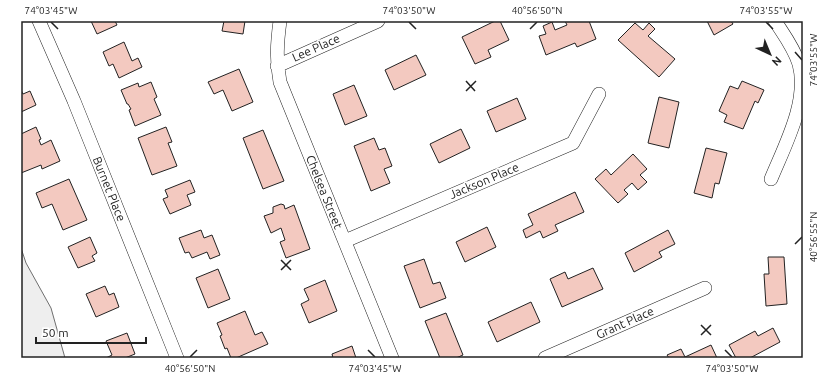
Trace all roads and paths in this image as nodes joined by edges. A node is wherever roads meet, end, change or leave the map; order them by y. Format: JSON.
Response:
{"nodes":[{"id":1,"x":39,"y":21,"type":"edge"},
{"id":2,"x":280,"y":21,"type":"edge"},
{"id":3,"x":378,"y":21,"type":"edge"},
{"id":4,"x":775,"y":21,"type":"edge"},
{"id":5,"x":277,"y":66,"type":"junction"},
{"id":6,"x":599,"y":94,"type":"dead end"},
{"id":7,"x":771,"y":179,"type":"dead end"},
{"id":8,"x":345,"y":241,"type":"junction"},
{"id":9,"x":705,"y":288,"type":"dead end"},
{"id":10,"x":177,"y":358,"type":"edge"},
{"id":11,"x":392,"y":358,"type":"edge"},
{"id":12,"x":545,"y":358,"type":"edge"}],
"edges":[{"from":1,"to":10,"type":"street","name":"Burnet Place"},
{"from":2,"to":5,"type":"street","name":"Chelsea Street"},
{"from":3,"to":5,"type":"street","name":"Lee Place"},
{"from":4,"to":7,"type":"street"},
{"from":5,"to":8,"type":"street","name":"Chelsea Street"},
{"from":6,"to":8,"type":"street","name":"Jackson Place"},
{"from":8,"to":11,"type":"street","name":"Chelsea Street"},
{"from":9,"to":12,"type":"street","name":"Grant Place"}]}
